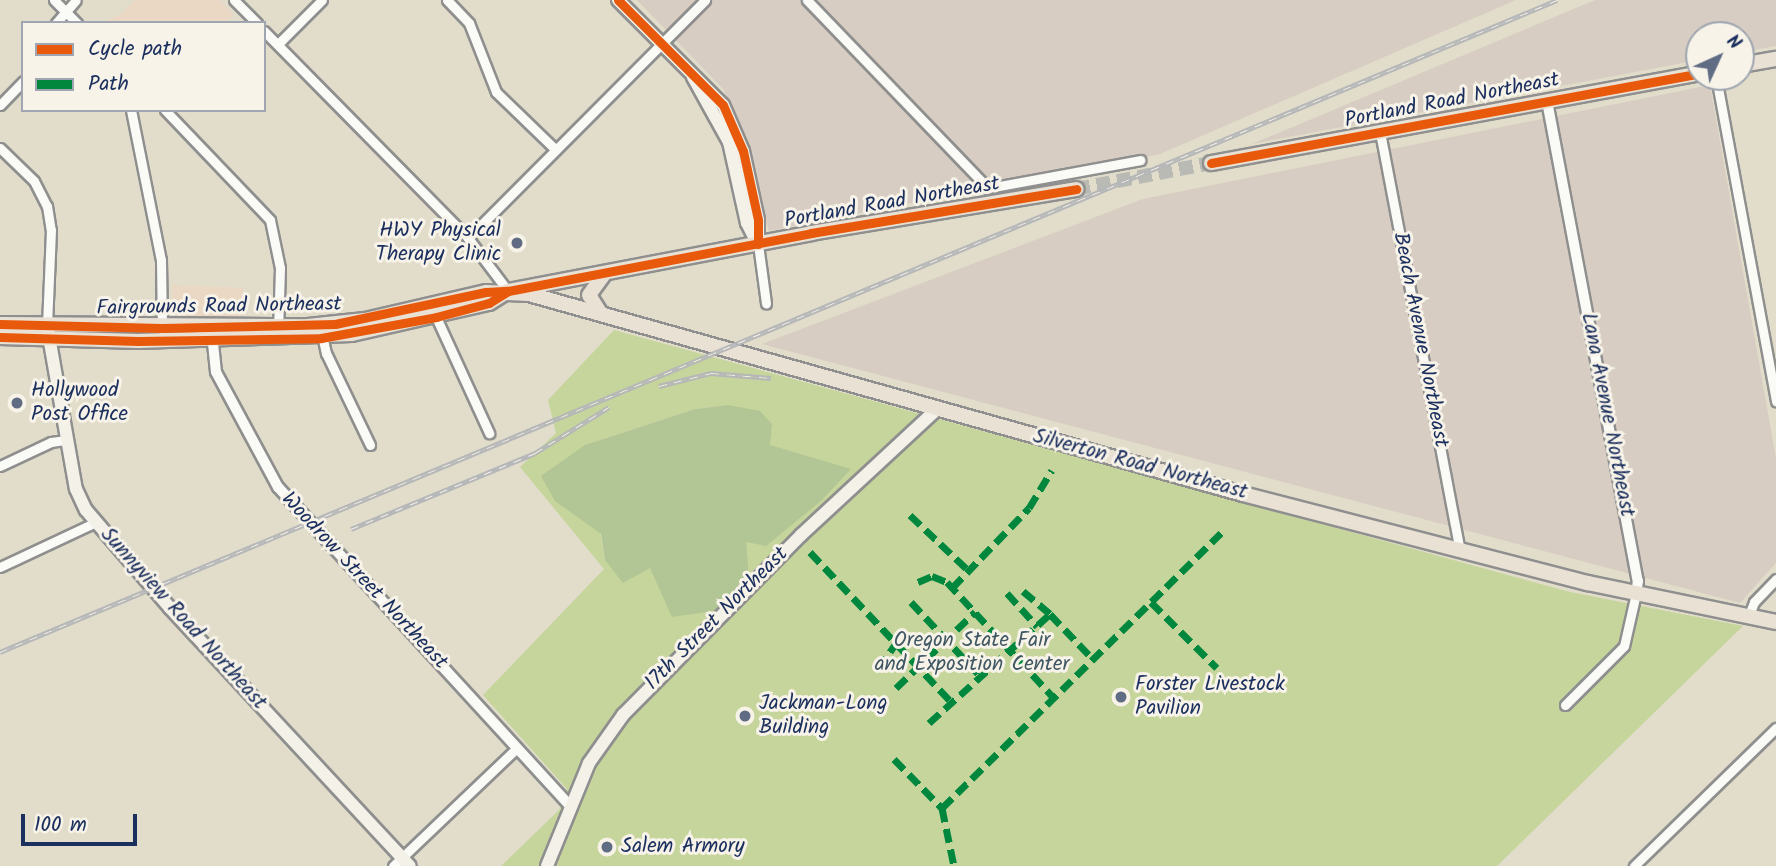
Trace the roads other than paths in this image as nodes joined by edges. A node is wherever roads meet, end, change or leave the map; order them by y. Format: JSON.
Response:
{"nodes":[{"id":1,"x":54,"y":0,"type":"edge"},
{"id":2,"x":76,"y":0,"type":"edge"},
{"id":3,"x":322,"y":0,"type":"edge"},
{"id":4,"x":447,"y":0,"type":"edge"},
{"id":5,"x":618,"y":0,"type":"edge"},
{"id":6,"x":705,"y":0,"type":"edge"},
{"id":7,"x":807,"y":0,"type":"edge"},
{"id":8,"x":236,"y":1,"type":"edge"},
{"id":9,"x":65,"y":11,"type":"junction"},
{"id":10,"x":58,"y":21,"type":"edge"},
{"id":11,"x":75,"y":21,"type":"edge"},
{"id":12,"x":255,"y":21,"type":"edge"},
{"id":13,"x":266,"y":32,"type":"edge"},
{"id":14,"x":278,"y":44,"type":"junction"},
{"id":15,"x":661,"y":44,"type":"junction"},
{"id":16,"x":1776,"y":59,"type":"edge"},
{"id":17,"x":1755,"y":63,"type":"edge"},
{"id":18,"x":1685,"y":76,"type":"edge"},
{"id":19,"x":21,"y":83,"type":"edge"},
{"id":20,"x":1719,"y":91,"type":"edge"},
{"id":21,"x":1548,"y":101,"type":"junction"},
{"id":22,"x":0,"y":105,"type":"edge"},
{"id":23,"x":131,"y":112,"type":"edge"},
{"id":24,"x":167,"y":112,"type":"edge"},
{"id":25,"x":1380,"y":132,"type":"junction"},
{"id":26,"x":0,"y":148,"type":"edge"},
{"id":27,"x":556,"y":150,"type":"junction"},
{"id":28,"x":1140,"y":160,"type":"dead end"},
{"id":29,"x":1211,"y":163,"type":"tunnel mouth"},
{"id":30,"x":1076,"y":189,"type":"tunnel mouth"},
{"id":31,"x":468,"y":238,"type":"junction"},
{"id":32,"x":758,"y":244,"type":"junction"},
{"id":33,"x":606,"y":272,"type":"junction"},
{"id":34,"x":508,"y":291,"type":"junction"},
{"id":35,"x":766,"y":303,"type":"dead end"},
{"id":36,"x":601,"y":314,"type":"junction"},
{"id":37,"x":436,"y":317,"type":"junction"},
{"id":38,"x":0,"y":324,"type":"edge"},
{"id":39,"x":321,"y":331,"type":"junction"},
{"id":40,"x":48,"y":332,"type":"junction"},
{"id":41,"x":212,"y":332,"type":"junction"},
{"id":42,"x":278,"y":333,"type":"junction"},
{"id":43,"x":162,"y":334,"type":"junction"},
{"id":44,"x":0,"y":337,"type":"edge"},
{"id":45,"x":1776,"y":402,"type":"edge"},
{"id":46,"x":937,"y":410,"type":"junction"},
{"id":47,"x":489,"y":433,"type":"dead end"},
{"id":48,"x":66,"y":440,"type":"junction"},
{"id":49,"x":370,"y":445,"type":"dead end"},
{"id":50,"x":0,"y":466,"type":"edge"},
{"id":51,"x":96,"y":522,"type":"junction"},
{"id":52,"x":1459,"y":548,"type":"junction"},
{"id":53,"x":0,"y":567,"type":"edge"},
{"id":54,"x":1776,"y":579,"type":"edge"},
{"id":55,"x":1636,"y":593,"type":"junction"},
{"id":56,"x":1749,"y":615,"type":"junction"},
{"id":57,"x":1776,"y":622,"type":"edge"},
{"id":58,"x":1565,"y":705,"type":"dead end"},
{"id":59,"x":1776,"y":728,"type":"edge"},
{"id":60,"x":517,"y":748,"type":"junction"},
{"id":61,"x":570,"y":806,"type":"junction"},
{"id":62,"x":402,"y":863,"type":"edge"},
{"id":63,"x":547,"y":866,"type":"edge"},
{"id":64,"x":1634,"y":866,"type":"edge"}],
"edges":[{"from":1,"to":9,"type":"street"},
{"from":2,"to":9,"type":"street"},
{"from":3,"to":14,"type":"street"},
{"from":4,"to":27,"type":"street"},
{"from":5,"to":15,"type":"main road"},
{"from":6,"to":15,"type":"street"},
{"from":7,"to":28,"type":"street"},
{"from":8,"to":12,"type":"street"},
{"from":9,"to":10,"type":"street"},
{"from":9,"to":11,"type":"street"},
{"from":13,"to":14,"type":"street"},
{"from":14,"to":31,"type":"street"},
{"from":15,"to":27,"type":"street"},
{"from":15,"to":32,"type":"main road"},
{"from":16,"to":17,"type":"main road"},
{"from":18,"to":21,"type":"main road","name":"Portland Road Northeast"},
{"from":19,"to":22,"type":"street"},
{"from":20,"to":45,"type":"street"},
{"from":21,"to":25,"type":"main road","name":"Portland Road Northeast"},
{"from":21,"to":55,"type":"street","name":"Lana Avenue Northeast"},
{"from":23,"to":43,"type":"street"},
{"from":24,"to":42,"type":"street"},
{"from":25,"to":29,"type":"main road","name":"Portland Road Northeast"},
{"from":25,"to":52,"type":"street","name":"Beach Avenue Northeast"},
{"from":26,"to":40,"type":"street"},
{"from":27,"to":31,"type":"street"},
{"from":30,"to":32,"type":"main road","name":"Portland Road Northeast"},
{"from":31,"to":34,"type":"street"},
{"from":32,"to":33,"type":"main road","name":"Portland Road Northeast"},
{"from":32,"to":35,"type":"street"},
{"from":33,"to":34,"type":"main road","name":"Portland Road Northeast"},
{"from":33,"to":36,"type":"main road"},
{"from":34,"to":36,"type":"main road","name":"Silverton Road Northeast"},
{"from":34,"to":37,"type":"main road","name":"Fairgrounds Road Northeast"},
{"from":34,"to":39,"type":"main road","name":"Fairgrounds Road Northeast"},
{"from":36,"to":46,"type":"main road","name":"Silverton Road Northeast"},
{"from":37,"to":39,"type":"main road","name":"Fairgrounds Road Northeast"},
{"from":37,"to":47,"type":"street"},
{"from":38,"to":40,"type":"main road","name":"Fairgrounds Road Northeast"},
{"from":39,"to":42,"type":"main road","name":"Fairgrounds Road Northeast"},
{"from":39,"to":49,"type":"street"},
{"from":40,"to":43,"type":"main road","name":"Fairgrounds Road Northeast"},
{"from":40,"to":44,"type":"main road","name":"Fairgrounds Road Northeast"},
{"from":40,"to":48,"type":"main road","name":"Sunnyview Road Northeast"},
{"from":41,"to":42,"type":"main road","name":"Fairgrounds Road Northeast"},
{"from":41,"to":43,"type":"main road","name":"Fairgrounds Road Northeast"},
{"from":41,"to":60,"type":"street","name":"Woodrow Street Northeast"},
{"from":46,"to":52,"type":"main road","name":"Silverton Road Northeast"},
{"from":46,"to":61,"type":"main road","name":"17th Street Northeast"},
{"from":48,"to":50,"type":"street"},
{"from":48,"to":51,"type":"main road","name":"Sunnyview Road Northeast"},
{"from":51,"to":53,"type":"street"},
{"from":51,"to":62,"type":"main road","name":"Sunnyview Road Northeast"},
{"from":52,"to":55,"type":"main road","name":"Silverton Road Northeast"},
{"from":54,"to":56,"type":"street"},
{"from":55,"to":56,"type":"main road","name":"Silverton Road Northeast"},
{"from":55,"to":58,"type":"street","name":"Lana Avenue Northeast"},
{"from":56,"to":57,"type":"main road","name":"Silverton Road Northeast"},
{"from":59,"to":64,"type":"street"},
{"from":60,"to":61,"type":"street","name":"Woodrow Street Northeast"},
{"from":60,"to":62,"type":"street"},
{"from":61,"to":63,"type":"main road","name":"17th Street Northeast"}]}
